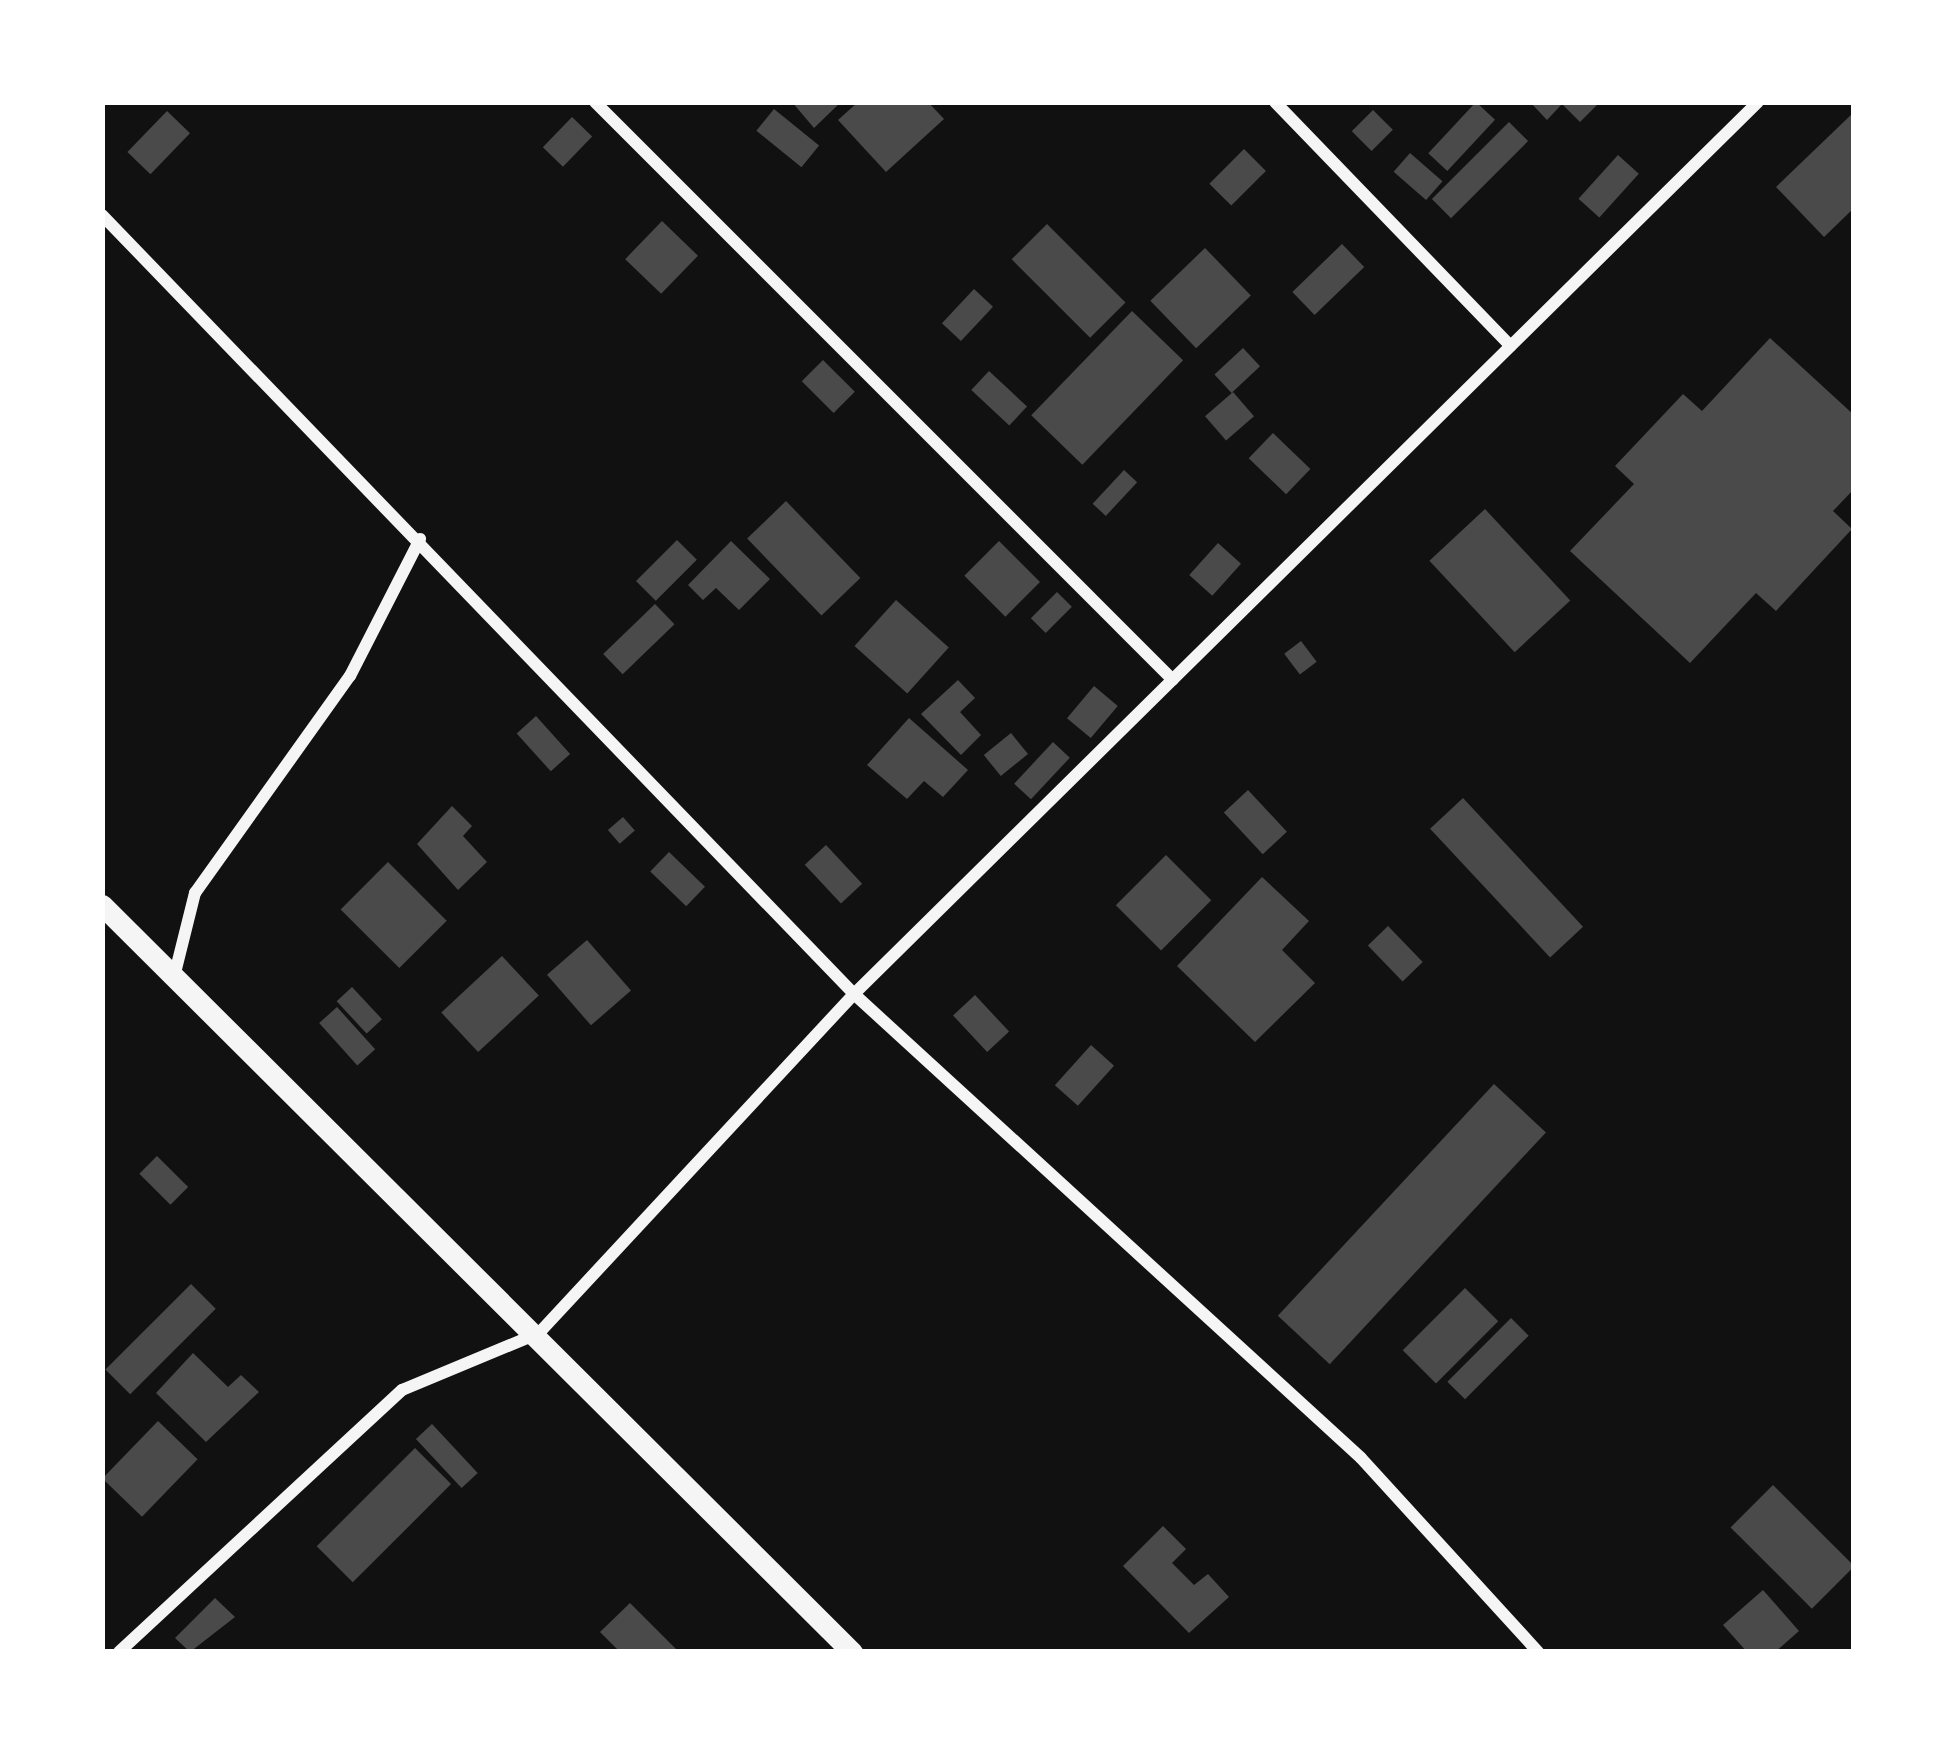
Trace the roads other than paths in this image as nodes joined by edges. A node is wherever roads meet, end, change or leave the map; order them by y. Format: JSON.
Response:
{"nodes":[{"id":1,"x":596,"y":102,"type":"edge"},
{"id":2,"x":1275,"y":102,"type":"edge"},
{"id":3,"x":1758,"y":102,"type":"edge"},
{"id":4,"x":102,"y":215,"type":"edge"},
{"id":5,"x":1511,"y":346,"type":"junction"},
{"id":6,"x":420,"y":538,"type":"junction"},
{"id":7,"x":1173,"y":680,"type":"junction"},
{"id":8,"x":102,"y":904,"type":"edge"},
{"id":9,"x":174,"y":978,"type":"junction"},
{"id":10,"x":854,"y":994,"type":"junction"},
{"id":11,"x":539,"y":1333,"type":"junction"},
{"id":12,"x":102,"y":1646,"type":"edge"},
{"id":13,"x":116,"y":1652,"type":"edge"},
{"id":14,"x":852,"y":1652,"type":"edge"},
{"id":15,"x":1538,"y":1652,"type":"edge"}],
"edges":[{"from":1,"to":7,"type":"street"},
{"from":2,"to":5,"type":"street"},
{"from":3,"to":5,"type":"street"},
{"from":4,"to":6,"type":"street"},
{"from":5,"to":7,"type":"street"},
{"from":6,"to":9,"type":"street"},
{"from":6,"to":10,"type":"street"},
{"from":7,"to":10,"type":"street"},
{"from":8,"to":9,"type":"street"},
{"from":9,"to":11,"type":"street"},
{"from":10,"to":11,"type":"street"},
{"from":10,"to":15,"type":"street"},
{"from":11,"to":13,"type":"street"},
{"from":11,"to":14,"type":"street"},
{"from":12,"to":13,"type":"street"}]}
